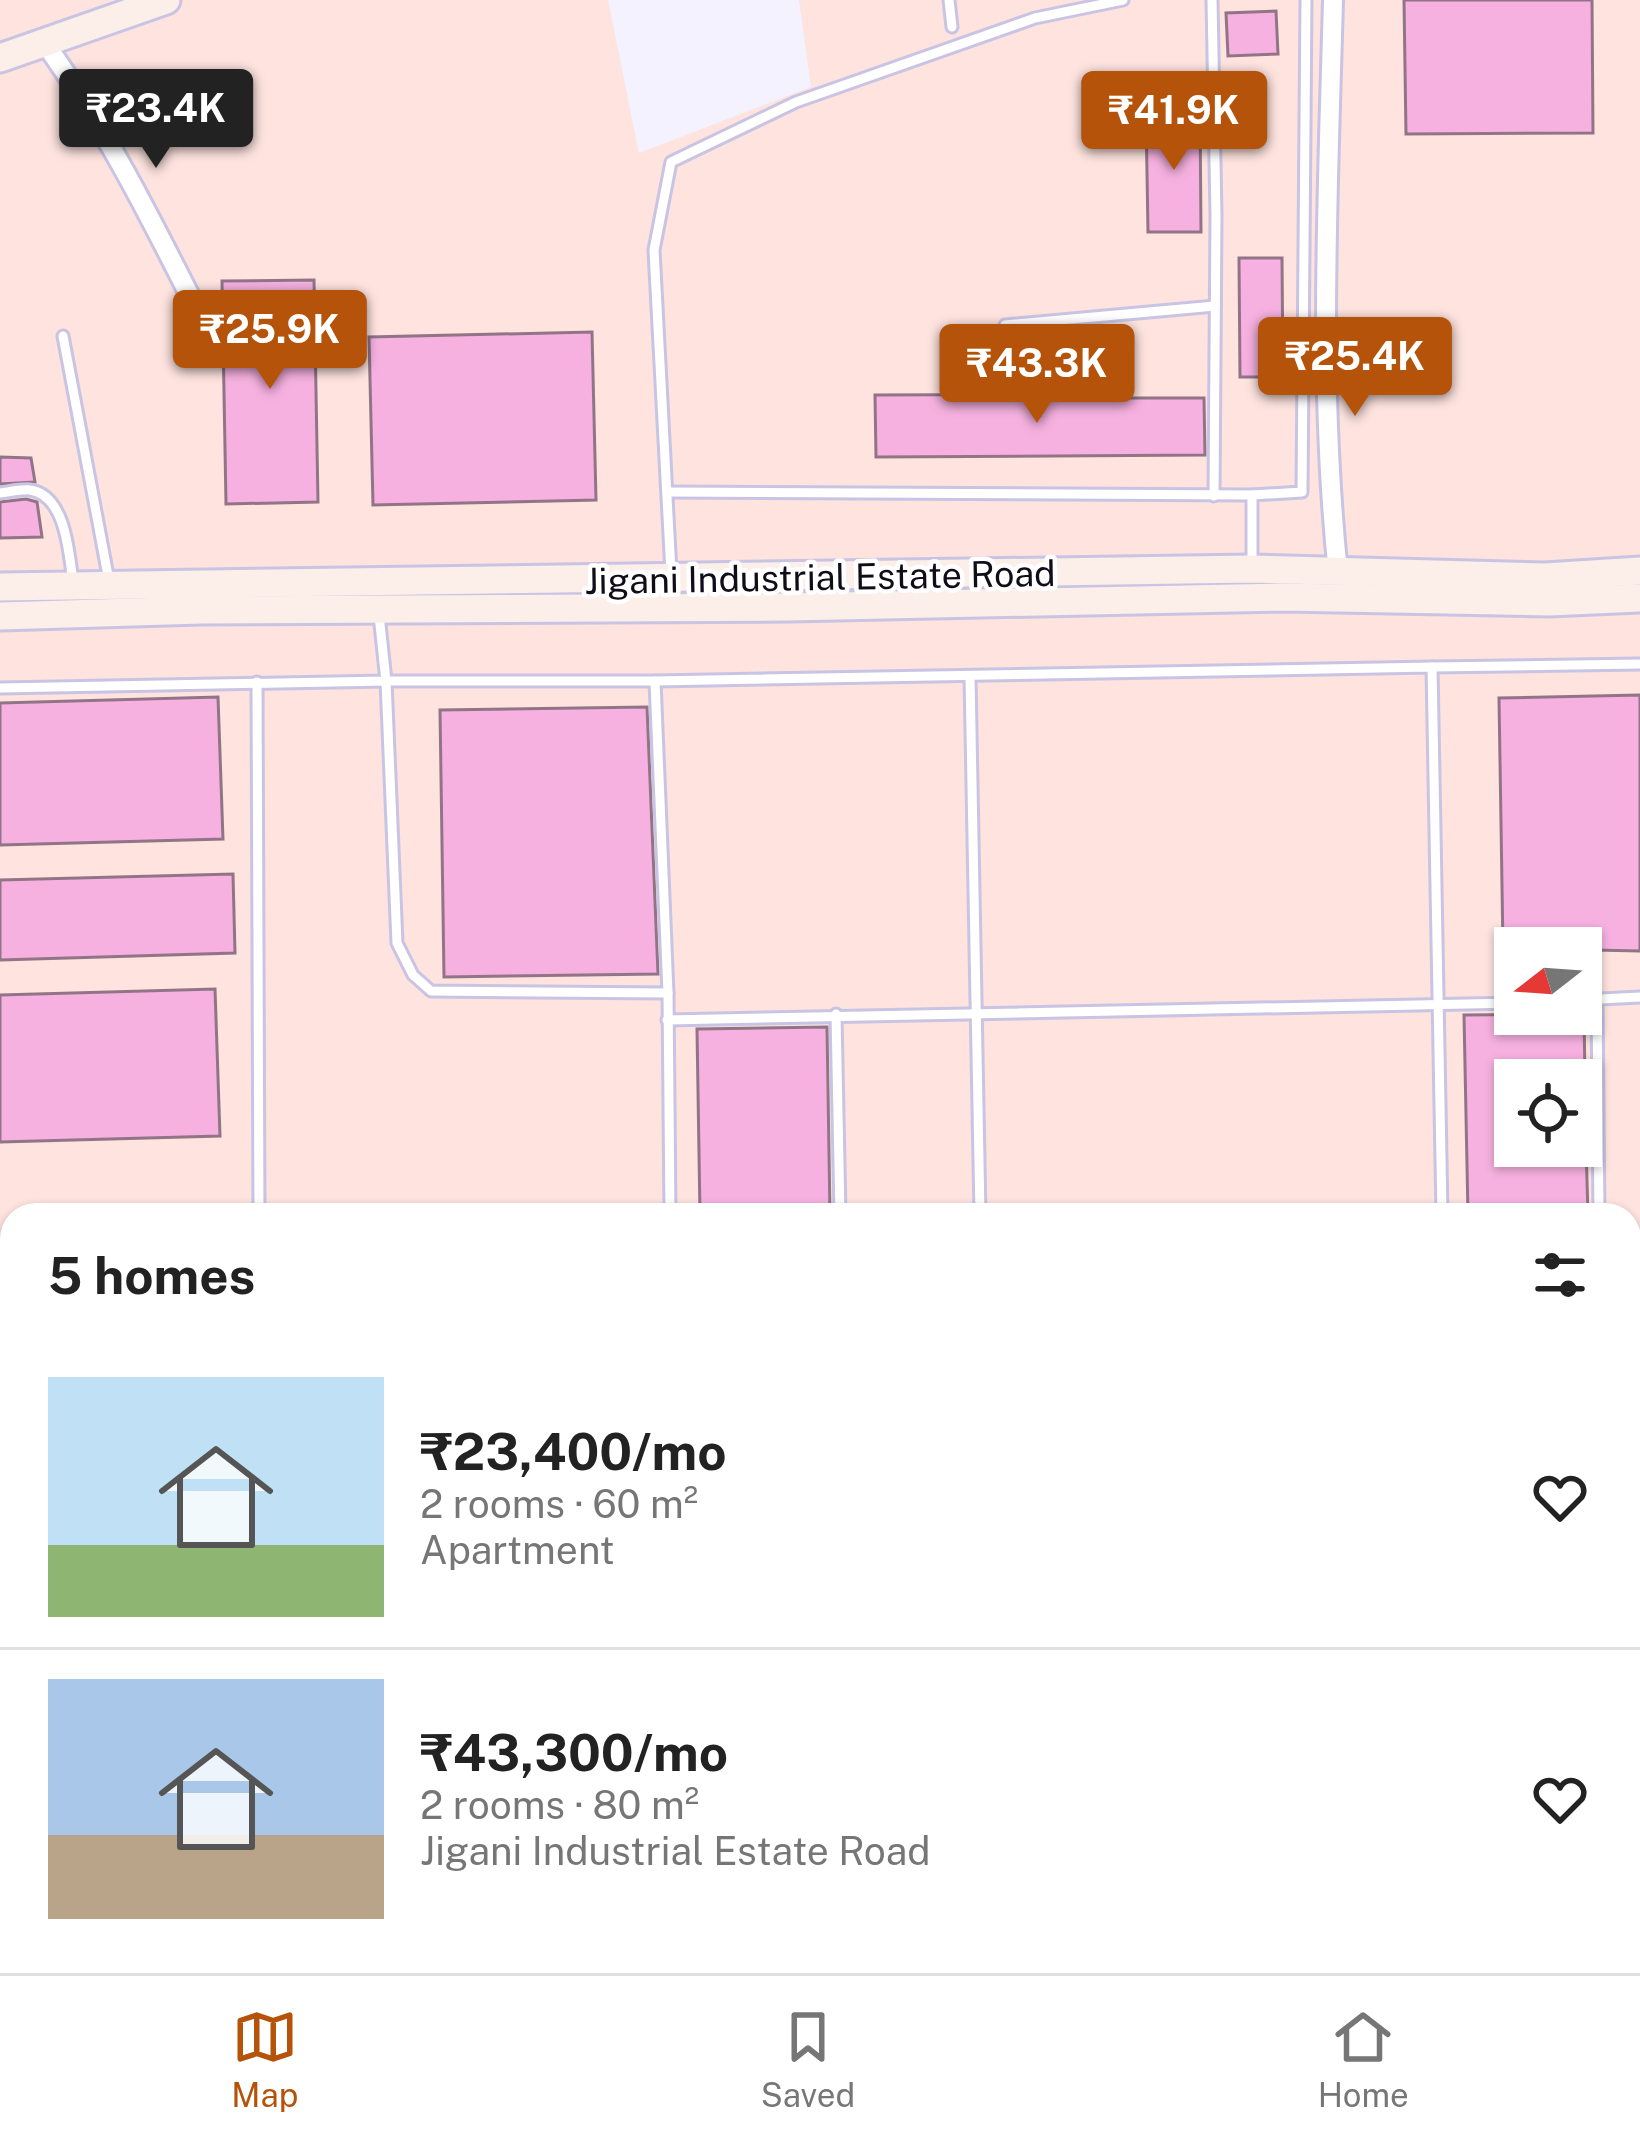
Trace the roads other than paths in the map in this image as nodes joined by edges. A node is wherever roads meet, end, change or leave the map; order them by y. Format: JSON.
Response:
{"nodes":[{"id":1,"x":166,"y":0,"type":"edge"},
{"id":2,"x":949,"y":0,"type":"edge"},
{"id":3,"x":1123,"y":0,"type":"edge"},
{"id":4,"x":1211,"y":0,"type":"edge"},
{"id":5,"x":1306,"y":0,"type":"edge"},
{"id":6,"x":1333,"y":0,"type":"edge"},
{"id":7,"x":952,"y":27,"type":"dead end"},
{"id":8,"x":44,"y":42,"type":"junction"},
{"id":9,"x":0,"y":58,"type":"edge"},
{"id":10,"x":1216,"y":306,"type":"junction"},
{"id":11,"x":1005,"y":325,"type":"dead end"},
{"id":12,"x":63,"y":336,"type":"dead end"},
{"id":13,"x":210,"y":336,"type":"dead end"},
{"id":14,"x":668,"y":492,"type":"junction"},
{"id":15,"x":0,"y":493,"type":"edge"},
{"id":16,"x":1252,"y":495,"type":"junction"},
{"id":17,"x":1214,"y":496,"type":"junction"},
{"id":18,"x":1252,"y":569,"type":"junction"},
{"id":19,"x":1640,"y":572,"type":"edge"},
{"id":20,"x":1338,"y":573,"type":"junction"},
{"id":21,"x":671,"y":580,"type":"junction"},
{"id":22,"x":73,"y":586,"type":"junction"},
{"id":23,"x":110,"y":586,"type":"junction"},
{"id":24,"x":0,"y":587,"type":"edge"},
{"id":25,"x":1640,"y":598,"type":"edge"},
{"id":26,"x":379,"y":609,"type":"junction"},
{"id":27,"x":0,"y":616,"type":"edge"},
{"id":28,"x":1640,"y":664,"type":"edge"},
{"id":29,"x":1432,"y":667,"type":"junction"},
{"id":30,"x":970,"y":677,"type":"junction"},
{"id":31,"x":386,"y":681,"type":"junction"},
{"id":32,"x":655,"y":681,"type":"junction"},
{"id":33,"x":257,"y":682,"type":"junction"},
{"id":34,"x":0,"y":688,"type":"edge"},
{"id":35,"x":668,"y":993,"type":"junction"},
{"id":36,"x":1640,"y":997,"type":"edge"},
{"id":37,"x":1602,"y":999,"type":"edge"},
{"id":38,"x":1494,"y":1004,"type":"edge"},
{"id":39,"x":1438,"y":1007,"type":"junction"},
{"id":40,"x":975,"y":1012,"type":"junction"},
{"id":41,"x":836,"y":1015,"type":"junction"},
{"id":42,"x":667,"y":1020,"type":"junction"},
{"id":43,"x":1597,"y":1035,"type":"edge"},
{"id":44,"x":259,"y":1203,"type":"edge"},
{"id":45,"x":670,"y":1203,"type":"edge"},
{"id":46,"x":839,"y":1203,"type":"edge"},
{"id":47,"x":980,"y":1203,"type":"edge"},
{"id":48,"x":1442,"y":1203,"type":"edge"},
{"id":49,"x":1599,"y":1203,"type":"edge"}],
"edges":[{"from":1,"to":8,"type":"main road"},
{"from":2,"to":7,"type":"lane"},
{"from":3,"to":14,"type":"lane"},
{"from":4,"to":10,"type":"lane"},
{"from":5,"to":16,"type":"lane"},
{"from":6,"to":20,"type":"street"},
{"from":8,"to":9,"type":"main road"},
{"from":8,"to":13,"type":"street"},
{"from":10,"to":11,"type":"lane"},
{"from":10,"to":17,"type":"lane"},
{"from":12,"to":23,"type":"lane"},
{"from":14,"to":17,"type":"lane"},
{"from":14,"to":21,"type":"lane"},
{"from":15,"to":22,"type":"lane"},
{"from":16,"to":17,"type":"lane"},
{"from":16,"to":18,"type":"lane"},
{"from":18,"to":20,"type":"main road","name":"Jigani Industrial Estate Road"},
{"from":18,"to":21,"type":"main road","name":"Jigani Industrial Estate Road"},
{"from":19,"to":20,"type":"main road","name":"Jigani Industrial Estate Road"},
{"from":21,"to":23,"type":"main road","name":"Jigani Industrial Estate Road"},
{"from":22,"to":23,"type":"main road","name":"Jigani Industrial Estate Road"},
{"from":22,"to":24,"type":"main road","name":"Jigani Industrial Estate Road"},
{"from":25,"to":26,"type":"main road","name":"Jigani Industrial Estate Road"},
{"from":26,"to":27,"type":"main road","name":"Jigani Industrial Estate Road"},
{"from":26,"to":31,"type":"lane"},
{"from":28,"to":29,"type":"lane"},
{"from":29,"to":30,"type":"lane"},
{"from":29,"to":39,"type":"lane"},
{"from":30,"to":32,"type":"lane"},
{"from":30,"to":40,"type":"lane"},
{"from":31,"to":32,"type":"lane"},
{"from":31,"to":33,"type":"lane"},
{"from":31,"to":35,"type":"lane"},
{"from":32,"to":35,"type":"lane"},
{"from":33,"to":34,"type":"lane"},
{"from":33,"to":44,"type":"lane"},
{"from":35,"to":42,"type":"lane"},
{"from":36,"to":37,"type":"lane"},
{"from":38,"to":39,"type":"lane"},
{"from":39,"to":40,"type":"lane"},
{"from":39,"to":48,"type":"lane"},
{"from":40,"to":41,"type":"lane"},
{"from":40,"to":47,"type":"lane"},
{"from":41,"to":42,"type":"lane"},
{"from":41,"to":46,"type":"lane"},
{"from":42,"to":45,"type":"lane"},
{"from":43,"to":49,"type":"lane"}]}
